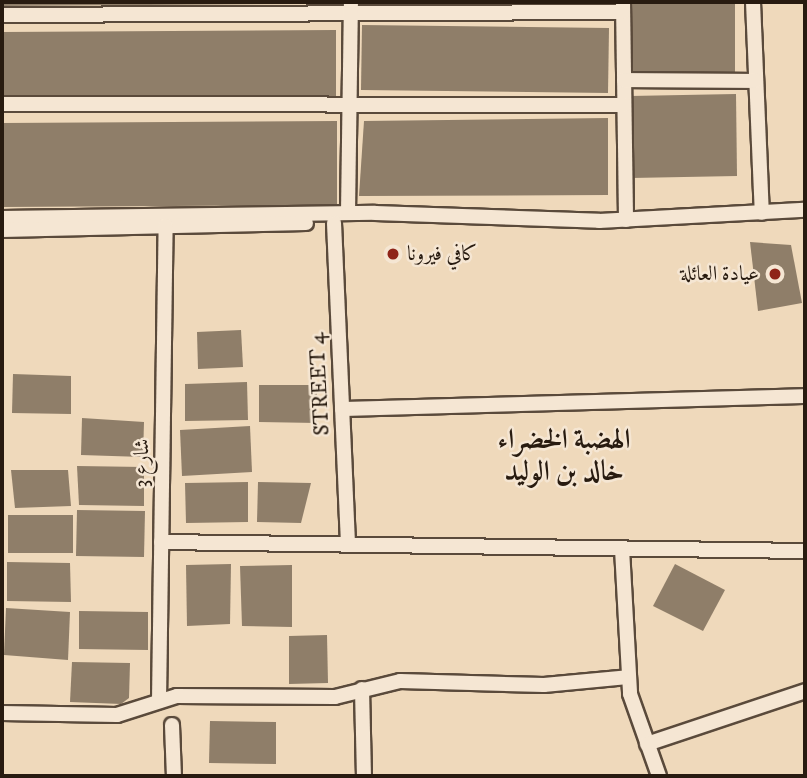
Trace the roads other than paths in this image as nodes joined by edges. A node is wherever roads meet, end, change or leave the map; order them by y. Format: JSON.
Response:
{"nodes":[{"id":1,"x":753,"y":2,"type":"edge"},
{"id":2,"x":351,"y":7,"type":"edge"},
{"id":3,"x":623,"y":7,"type":"edge"},
{"id":4,"x":2,"y":15,"type":"edge"},
{"id":5,"x":624,"y":80,"type":"junction"},
{"id":6,"x":755,"y":80,"type":"junction"},
{"id":7,"x":352,"y":101,"type":"junction"},
{"id":8,"x":2,"y":104,"type":"edge"},
{"id":9,"x":624,"y":105,"type":"junction"},
{"id":10,"x":805,"y":210,"type":"edge"},
{"id":11,"x":348,"y":213,"type":"junction"},
{"id":12,"x":762,"y":213,"type":"junction"},
{"id":13,"x":394,"y":216,"type":"junction"},
{"id":14,"x":2,"y":218,"type":"edge"},
{"id":15,"x":626,"y":220,"type":"junction"},
{"id":16,"x":334,"y":223,"type":"junction"},
{"id":17,"x":166,"y":226,"type":"junction"},
{"id":18,"x":2,"y":230,"type":"edge"},
{"id":19,"x":805,"y":396,"type":"edge"},
{"id":20,"x":342,"y":410,"type":"junction"},
{"id":21,"x":161,"y":542,"type":"junction"},
{"id":22,"x":348,"y":544,"type":"junction"},
{"id":23,"x":622,"y":550,"type":"junction"},
{"id":24,"x":805,"y":551,"type":"edge"},
{"id":25,"x":628,"y":677,"type":"junction"},
{"id":26,"x":362,"y":689,"type":"junction"},
{"id":27,"x":805,"y":691,"type":"edge"},
{"id":28,"x":159,"y":701,"type":"junction"},
{"id":29,"x":2,"y":713,"type":"edge"},
{"id":30,"x":172,"y":725,"type":"dead end"},
{"id":31,"x":648,"y":744,"type":"junction"},
{"id":32,"x":174,"y":776,"type":"edge"},
{"id":33,"x":364,"y":776,"type":"edge"},
{"id":34,"x":659,"y":776,"type":"edge"}],
"edges":[{"from":1,"to":6,"type":"street"},
{"from":2,"to":3,"type":"street"},
{"from":2,"to":4,"type":"street"},
{"from":2,"to":7,"type":"street"},
{"from":3,"to":5,"type":"street"},
{"from":5,"to":6,"type":"street"},
{"from":5,"to":9,"type":"street"},
{"from":6,"to":12,"type":"street"},
{"from":7,"to":8,"type":"street"},
{"from":7,"to":9,"type":"street"},
{"from":7,"to":11,"type":"street"},
{"from":9,"to":15,"type":"street"},
{"from":10,"to":12,"type":"street"},
{"from":11,"to":13,"type":"street"},
{"from":11,"to":14,"type":"street"},
{"from":12,"to":15,"type":"street"},
{"from":13,"to":15,"type":"street"},
{"from":13,"to":16,"type":"street"},
{"from":16,"to":17,"type":"street"},
{"from":16,"to":20,"type":"street","name":"STREET 4"},
{"from":17,"to":18,"type":"street"},
{"from":17,"to":21,"type":"street","name":"شارع 3"},
{"from":19,"to":20,"type":"street"},
{"from":20,"to":22,"type":"street","name":"STREET 4"},
{"from":21,"to":22,"type":"street"},
{"from":21,"to":28,"type":"street","name":"شارع 3"},
{"from":22,"to":23,"type":"street"},
{"from":23,"to":24,"type":"street"},
{"from":23,"to":25,"type":"street"},
{"from":25,"to":26,"type":"street"},
{"from":25,"to":31,"type":"street"},
{"from":26,"to":28,"type":"street"},
{"from":26,"to":33,"type":"street"},
{"from":27,"to":31,"type":"street"},
{"from":28,"to":29,"type":"street"},
{"from":30,"to":32,"type":"street"},
{"from":31,"to":34,"type":"street"}]}
